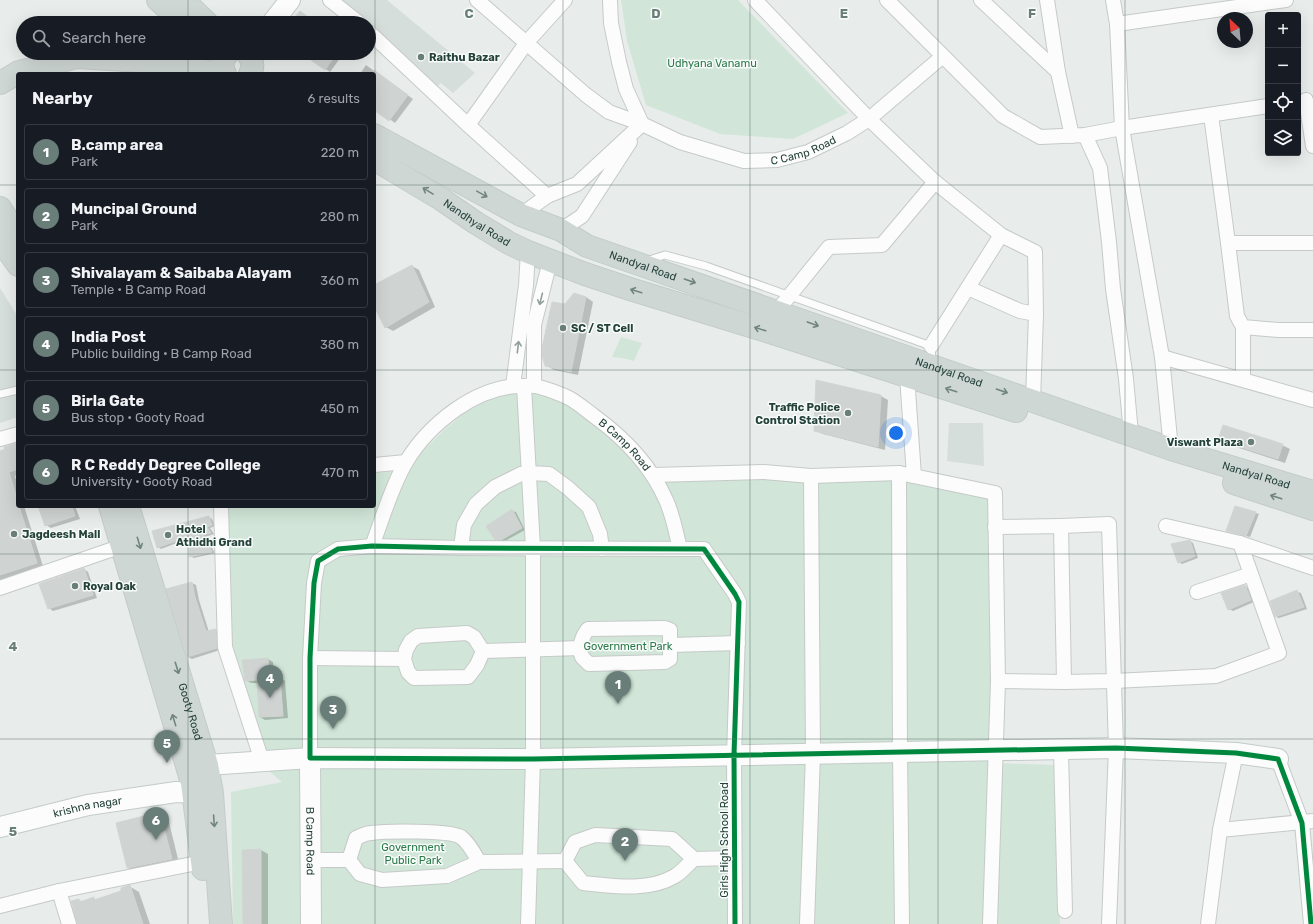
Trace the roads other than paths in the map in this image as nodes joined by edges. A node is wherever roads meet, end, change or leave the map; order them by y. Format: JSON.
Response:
{"nodes":[{"id":1,"x":158,"y":0,"type":"edge"},
{"id":2,"x":183,"y":0,"type":"edge"},
{"id":3,"x":290,"y":0,"type":"edge"},
{"id":4,"x":330,"y":0,"type":"edge"},
{"id":5,"x":477,"y":0,"type":"edge"},
{"id":6,"x":565,"y":0,"type":"edge"},
{"id":7,"x":610,"y":0,"type":"edge"},
{"id":8,"x":756,"y":0,"type":"edge"},
{"id":9,"x":887,"y":0,"type":"edge"},
{"id":10,"x":980,"y":0,"type":"edge"},
{"id":11,"x":1047,"y":0,"type":"edge"},
{"id":12,"x":1114,"y":0,"type":"edge"},
{"id":13,"x":1286,"y":0,"type":"edge"},
{"id":14,"x":1209,"y":6,"type":"edge"},
{"id":15,"x":175,"y":16,"type":"edge"},
{"id":16,"x":200,"y":16,"type":"edge"},
{"id":17,"x":277,"y":16,"type":"edge"},
{"id":18,"x":350,"y":16,"type":"edge"},
{"id":19,"x":1117,"y":24,"type":"junction"},
{"id":20,"x":376,"y":39,"type":"edge"},
{"id":21,"x":527,"y":42,"type":"junction"},
{"id":22,"x":943,"y":56,"type":"junction"},
{"id":23,"x":28,"y":60,"type":"edge"},
{"id":24,"x":65,"y":60,"type":"edge"},
{"id":25,"x":126,"y":60,"type":"edge"},
{"id":26,"x":222,"y":63,"type":"edge"},
{"id":27,"x":0,"y":66,"type":"edge"},
{"id":28,"x":19,"y":72,"type":"edge"},
{"id":29,"x":1058,"y":72,"type":"junction"},
{"id":30,"x":16,"y":74,"type":"edge"},
{"id":31,"x":0,"y":83,"type":"edge"},
{"id":32,"x":1306,"y":100,"type":"edge"},
{"id":33,"x":1265,"y":106,"type":"edge"},
{"id":34,"x":1211,"y":115,"type":"junction"},
{"id":35,"x":869,"y":119,"type":"junction"},
{"id":36,"x":642,"y":124,"type":"junction"},
{"id":37,"x":468,"y":125,"type":"junction"},
{"id":38,"x":1122,"y":128,"type":"junction"},
{"id":39,"x":376,"y":136,"type":"edge"},
{"id":40,"x":1078,"y":136,"type":"junction"},
{"id":41,"x":1313,"y":146,"type":"edge"},
{"id":42,"x":376,"y":160,"type":"edge"},
{"id":43,"x":935,"y":182,"type":"junction"},
{"id":44,"x":547,"y":196,"type":"junction"},
{"id":45,"x":0,"y":208,"type":"edge"},
{"id":46,"x":521,"y":215,"type":"junction"},
{"id":47,"x":561,"y":230,"type":"junction"},
{"id":48,"x":16,"y":233,"type":"edge"},
{"id":49,"x":1001,"y":235,"type":"junction"},
{"id":50,"x":0,"y":239,"type":"edge"},
{"id":51,"x":1228,"y":242,"type":"junction"},
{"id":52,"x":1313,"y":243,"type":"edge"},
{"id":53,"x":587,"y":246,"type":"junction"},
{"id":54,"x":518,"y":247,"type":"junction"},
{"id":55,"x":550,"y":261,"type":"junction"},
{"id":56,"x":16,"y":262,"type":"edge"},
{"id":57,"x":585,"y":274,"type":"junction"},
{"id":58,"x":968,"y":288,"type":"junction"},
{"id":59,"x":784,"y":303,"type":"junction"},
{"id":60,"x":1036,"y":314,"type":"junction"},
{"id":61,"x":1243,"y":327,"type":"junction"},
{"id":62,"x":1313,"y":330,"type":"edge"},
{"id":63,"x":931,"y":356,"type":"junction"},
{"id":64,"x":1162,"y":357,"type":"junction"},
{"id":65,"x":907,"y":376,"type":"junction"},
{"id":66,"x":1243,"y":380,"type":"junction"},
{"id":67,"x":524,"y":386,"type":"junction"},
{"id":68,"x":16,"y":390,"type":"edge"},
{"id":69,"x":0,"y":394,"type":"edge"},
{"id":70,"x":1313,"y":400,"type":"edge"},
{"id":71,"x":1033,"y":401,"type":"junction"},
{"id":72,"x":1131,"y":434,"type":"junction"},
{"id":73,"x":16,"y":435,"type":"edge"},
{"id":74,"x":0,"y":439,"type":"edge"},
{"id":75,"x":1171,"y":448,"type":"junction"},
{"id":76,"x":406,"y":462,"type":"junction"},
{"id":77,"x":376,"y":465,"type":"edge"},
{"id":78,"x":899,"y":473,"type":"junction"},
{"id":79,"x":529,"y":474,"type":"junction"},
{"id":80,"x":653,"y":475,"type":"junction"},
{"id":81,"x":811,"y":476,"type":"junction"},
{"id":82,"x":914,"y":476,"type":"junction"},
{"id":83,"x":1313,"y":492,"type":"edge"},
{"id":84,"x":111,"y":508,"type":"edge"},
{"id":85,"x":129,"y":508,"type":"edge"},
{"id":86,"x":222,"y":508,"type":"edge"},
{"id":87,"x":1313,"y":509,"type":"edge"},
{"id":88,"x":995,"y":526,"type":"junction"},
{"id":89,"x":1061,"y":526,"type":"junction"},
{"id":90,"x":1166,"y":526,"type":"dead end"},
{"id":91,"x":1240,"y":543,"type":"junction"},
{"id":92,"x":122,"y":546,"type":"junction"},
{"id":93,"x":372,"y":546,"type":"junction"},
{"id":94,"x":460,"y":548,"type":"junction"},
{"id":95,"x":533,"y":548,"type":"junction"},
{"id":96,"x":602,"y":549,"type":"junction"},
{"id":97,"x":680,"y":549,"type":"junction"},
{"id":98,"x":1313,"y":568,"type":"edge"},
{"id":99,"x":1251,"y":574,"type":"junction"},
{"id":100,"x":0,"y":588,"type":"edge"},
{"id":101,"x":1197,"y":592,"type":"dead end"},
{"id":102,"x":738,"y":642,"type":"junction"},
{"id":103,"x":671,"y":645,"type":"junction"},
{"id":104,"x":581,"y":648,"type":"junction"},
{"id":105,"x":532,"y":650,"type":"junction"},
{"id":106,"x":483,"y":651,"type":"junction"},
{"id":107,"x":310,"y":658,"type":"junction"},
{"id":108,"x":404,"y":659,"type":"junction"},
{"id":109,"x":998,"y":681,"type":"junction"},
{"id":110,"x":1114,"y":681,"type":"junction"},
{"id":111,"x":1064,"y":682,"type":"junction"},
{"id":112,"x":1116,"y":748,"type":"junction"},
{"id":113,"x":1061,"y":750,"type":"junction"},
{"id":114,"x":996,"y":751,"type":"junction"},
{"id":115,"x":900,"y":753,"type":"junction"},
{"id":116,"x":1236,"y":753,"type":"junction"},
{"id":117,"x":813,"y":754,"type":"junction"},
{"id":118,"x":734,"y":755,"type":"junction"},
{"id":119,"x":310,"y":758,"type":"junction"},
{"id":120,"x":533,"y":759,"type":"junction"},
{"id":121,"x":1278,"y":759,"type":"joint"},
{"id":122,"x":262,"y":761,"type":"junction"},
{"id":123,"x":197,"y":764,"type":"junction"},
{"id":124,"x":194,"y":792,"type":"junction"},
{"id":125,"x":1307,"y":822,"type":"edge"},
{"id":126,"x":0,"y":827,"type":"edge"},
{"id":127,"x":1220,"y":830,"type":"junction"},
{"id":128,"x":734,"y":858,"type":"junction"},
{"id":129,"x":694,"y":859,"type":"junction"},
{"id":130,"x":310,"y":860,"type":"junction"},
{"id":131,"x":349,"y":860,"type":"junction"},
{"id":132,"x":202,"y":862,"type":"junction"},
{"id":133,"x":479,"y":862,"type":"junction"},
{"id":134,"x":530,"y":862,"type":"junction"},
{"id":135,"x":565,"y":862,"type":"junction"},
{"id":136,"x":59,"y":891,"type":"junction"},
{"id":137,"x":0,"y":906,"type":"edge"},
{"id":138,"x":1065,"y":911,"type":"dead end"},
{"id":139,"x":69,"y":924,"type":"edge"},
{"id":140,"x":206,"y":924,"type":"edge"},
{"id":141,"x":221,"y":924,"type":"edge"},
{"id":142,"x":311,"y":924,"type":"edge"},
{"id":143,"x":528,"y":924,"type":"edge"},
{"id":144,"x":735,"y":924,"type":"edge"},
{"id":145,"x":807,"y":924,"type":"edge"},
{"id":146,"x":902,"y":924,"type":"edge"},
{"id":147,"x":990,"y":924,"type":"edge"},
{"id":148,"x":1109,"y":924,"type":"edge"},
{"id":149,"x":1208,"y":924,"type":"edge"},
{"id":150,"x":1310,"y":924,"type":"edge"}],
"edges":[{"from":1,"to":15,"type":"main road"},
{"from":2,"to":16,"type":"main road"},
{"from":3,"to":17,"type":"street"},
{"from":4,"to":18,"type":"street"},
{"from":5,"to":21,"type":"street","name":"C Camp Road"},
{"from":6,"to":21,"type":"street"},
{"from":7,"to":36,"type":"street"},
{"from":8,"to":35,"type":"street"},
{"from":9,"to":22,"type":"street"},
{"from":10,"to":29,"type":"street"},
{"from":11,"to":29,"type":"street"},
{"from":12,"to":19,"type":"street"},
{"from":13,"to":14,"type":"street"},
{"from":14,"to":19,"type":"street"},
{"from":19,"to":38,"type":"street"},
{"from":20,"to":37,"type":"street"},
{"from":21,"to":36,"type":"street","name":"C Camp Road"},
{"from":21,"to":37,"type":"street"},
{"from":22,"to":35,"type":"street","name":"C Camp Road"},
{"from":22,"to":40,"type":"street"},
{"from":23,"to":27,"type":"main road"},
{"from":24,"to":28,"type":"main road"},
{"from":25,"to":26,"type":"main road"},
{"from":29,"to":40,"type":"street"},
{"from":30,"to":31,"type":"main road"},
{"from":32,"to":41,"type":"street"},
{"from":33,"to":34,"type":"street"},
{"from":34,"to":38,"type":"street"},
{"from":34,"to":51,"type":"street"},
{"from":35,"to":36,"type":"street","name":"C Camp Road"},
{"from":35,"to":43,"type":"street"},
{"from":36,"to":44,"type":"street"},
{"from":36,"to":47,"type":"street"},
{"from":37,"to":44,"type":"street"},
{"from":38,"to":40,"type":"street"},
{"from":38,"to":64,"type":"street"},
{"from":39,"to":46,"type":"main road","name":"Nandyal Road","one_way":true},
{"from":40,"to":72,"type":"street"},
{"from":54,"to":42,"type":"main road","name":"Nandhyal Road","one_way":true},
{"from":43,"to":49,"type":"street"},
{"from":43,"to":59,"type":"street"},
{"from":44,"to":46,"type":"street"},
{"from":45,"to":48,"type":"main road"},
{"from":46,"to":47,"type":"main road","name":"Nandyal Road"},
{"from":46,"to":54,"type":"main road"},
{"from":47,"to":53,"type":"main road","name":"Nandyal Road"},
{"from":49,"to":58,"type":"street"},
{"from":49,"to":60,"type":"street"},
{"from":50,"to":56,"type":"main road"},
{"from":51,"to":52,"type":"street"},
{"from":51,"to":61,"type":"street"},
{"from":53,"to":57,"type":"main road"},
{"from":53,"to":59,"type":"main road","name":"Nandyal Road"},
{"from":54,"to":55,"type":"main road","name":"Nandhyal Road"},
{"from":67,"to":54,"type":"street","one_way":true},
{"from":55,"to":57,"type":"main road","name":"Nandhyal Road"},
{"from":55,"to":67,"type":"street","one_way":true},
{"from":65,"to":57,"type":"main road","name":"Nandyal Road","one_way":true},
{"from":58,"to":60,"type":"street"},
{"from":58,"to":63,"type":"street"},
{"from":59,"to":63,"type":"main road","name":"Nandyal Road"},
{"from":60,"to":71,"type":"street"},
{"from":61,"to":62,"type":"street"},
{"from":61,"to":66,"type":"street"},
{"from":63,"to":71,"type":"main road","name":"Nandyal Road","one_way":true},
{"from":64,"to":66,"type":"street"},
{"from":64,"to":75,"type":"street"},
{"from":65,"to":82,"type":"street"},
{"from":87,"to":65,"type":"main road","name":"Nandyal Road","one_way":true},
{"from":66,"to":70,"type":"street"},
{"from":67,"to":76,"type":"street","name":"B Camp Road"},
{"from":67,"to":79,"type":"street"},
{"from":67,"to":80,"type":"street","name":"B Camp Road"},
{"from":68,"to":69,"type":"lane"},
{"from":71,"to":72,"type":"main road","name":"Nandyal Road"},
{"from":72,"to":75,"type":"main road","name":"Nandyal Road"},
{"from":73,"to":74,"type":"street"},
{"from":75,"to":83,"type":"main road","name":"Nandyal Road"},
{"from":76,"to":77,"type":"street"},
{"from":76,"to":93,"type":"street","name":"B Camp Road"},
{"from":78,"to":81,"type":"street"},
{"from":78,"to":82,"type":"street"},
{"from":78,"to":115,"type":"street"},
{"from":79,"to":94,"type":"street"},
{"from":79,"to":95,"type":"street"},
{"from":79,"to":96,"type":"street"},
{"from":80,"to":81,"type":"street"},
{"from":80,"to":97,"type":"street","name":"B Camp Road"},
{"from":81,"to":117,"type":"street"},
{"from":82,"to":88,"type":"street"},
{"from":84,"to":92,"type":"main road","name":"Gooty Road"},
{"from":85,"to":123,"type":"main road","name":"Gooty Road","one_way":true},
{"from":86,"to":122,"type":"street"},
{"from":88,"to":89,"type":"street"},
{"from":88,"to":109,"type":"street"},
{"from":89,"to":110,"type":"street"},
{"from":89,"to":111,"type":"street"},
{"from":90,"to":91,"type":"street"},
{"from":91,"to":98,"type":"street"},
{"from":91,"to":99,"type":"street"},
{"from":92,"to":100,"type":"street"},
{"from":123,"to":92,"type":"main road","name":"Gooty Road","one_way":true},
{"from":93,"to":94,"type":"street"},
{"from":93,"to":107,"type":"street"},
{"from":94,"to":95,"type":"street"},
{"from":95,"to":96,"type":"street"},
{"from":95,"to":105,"type":"street"},
{"from":96,"to":97,"type":"street"},
{"from":97,"to":102,"type":"street","name":"Girls High School Road"},
{"from":99,"to":101,"type":"street"},
{"from":99,"to":110,"type":"street"},
{"from":102,"to":103,"type":"street"},
{"from":102,"to":118,"type":"street","name":"Girls High School Road"},
{"from":103,"to":104,"type":"street"},
{"from":103,"to":104,"type":"street"},
{"from":104,"to":105,"type":"street"},
{"from":105,"to":106,"type":"street"},
{"from":105,"to":120,"type":"street"},
{"from":106,"to":108,"type":"street"},
{"from":106,"to":108,"type":"street"},
{"from":107,"to":108,"type":"street"},
{"from":107,"to":119,"type":"street"},
{"from":109,"to":111,"type":"street"},
{"from":109,"to":114,"type":"street"},
{"from":110,"to":111,"type":"street"},
{"from":110,"to":112,"type":"street"},
{"from":112,"to":113,"type":"street"},
{"from":112,"to":116,"type":"street"},
{"from":112,"to":148,"type":"street"},
{"from":113,"to":114,"type":"street"},
{"from":113,"to":138,"type":"street"},
{"from":114,"to":115,"type":"street"},
{"from":114,"to":147,"type":"street"},
{"from":115,"to":117,"type":"street"},
{"from":115,"to":146,"type":"street"},
{"from":116,"to":121,"type":"street"},
{"from":116,"to":127,"type":"street"},
{"from":117,"to":118,"type":"street"},
{"from":117,"to":145,"type":"street"},
{"from":118,"to":120,"type":"street"},
{"from":118,"to":128,"type":"street","name":"Girls High School Road"},
{"from":119,"to":120,"type":"street"},
{"from":119,"to":122,"type":"street"},
{"from":119,"to":130,"type":"street","name":"B Camp Road"},
{"from":120,"to":134,"type":"street"},
{"from":121,"to":125,"type":"street"},
{"from":122,"to":123,"type":"street"},
{"from":123,"to":124,"type":"main road","name":"Gooty Road"},
{"from":124,"to":126,"type":"street","name":"krishna nagar"},
{"from":124,"to":132,"type":"main road","name":"Gooty Road"},
{"from":124,"to":141,"type":"main road","name":"Gooty Road","one_way":true},
{"from":125,"to":127,"type":"street"},
{"from":125,"to":150,"type":"street"},
{"from":127,"to":149,"type":"street"},
{"from":128,"to":129,"type":"street"},
{"from":128,"to":144,"type":"street","name":"Girls High School Road"},
{"from":129,"to":135,"type":"street"},
{"from":129,"to":135,"type":"street"},
{"from":130,"to":131,"type":"street"},
{"from":130,"to":142,"type":"street","name":"B Camp Road"},
{"from":131,"to":133,"type":"street"},
{"from":131,"to":133,"type":"street"},
{"from":132,"to":136,"type":"street"},
{"from":132,"to":140,"type":"main road","name":"Gooty Road"},
{"from":133,"to":134,"type":"street"},
{"from":134,"to":135,"type":"street"},
{"from":134,"to":143,"type":"street"},
{"from":136,"to":137,"type":"street"},
{"from":136,"to":139,"type":"street"}]}
